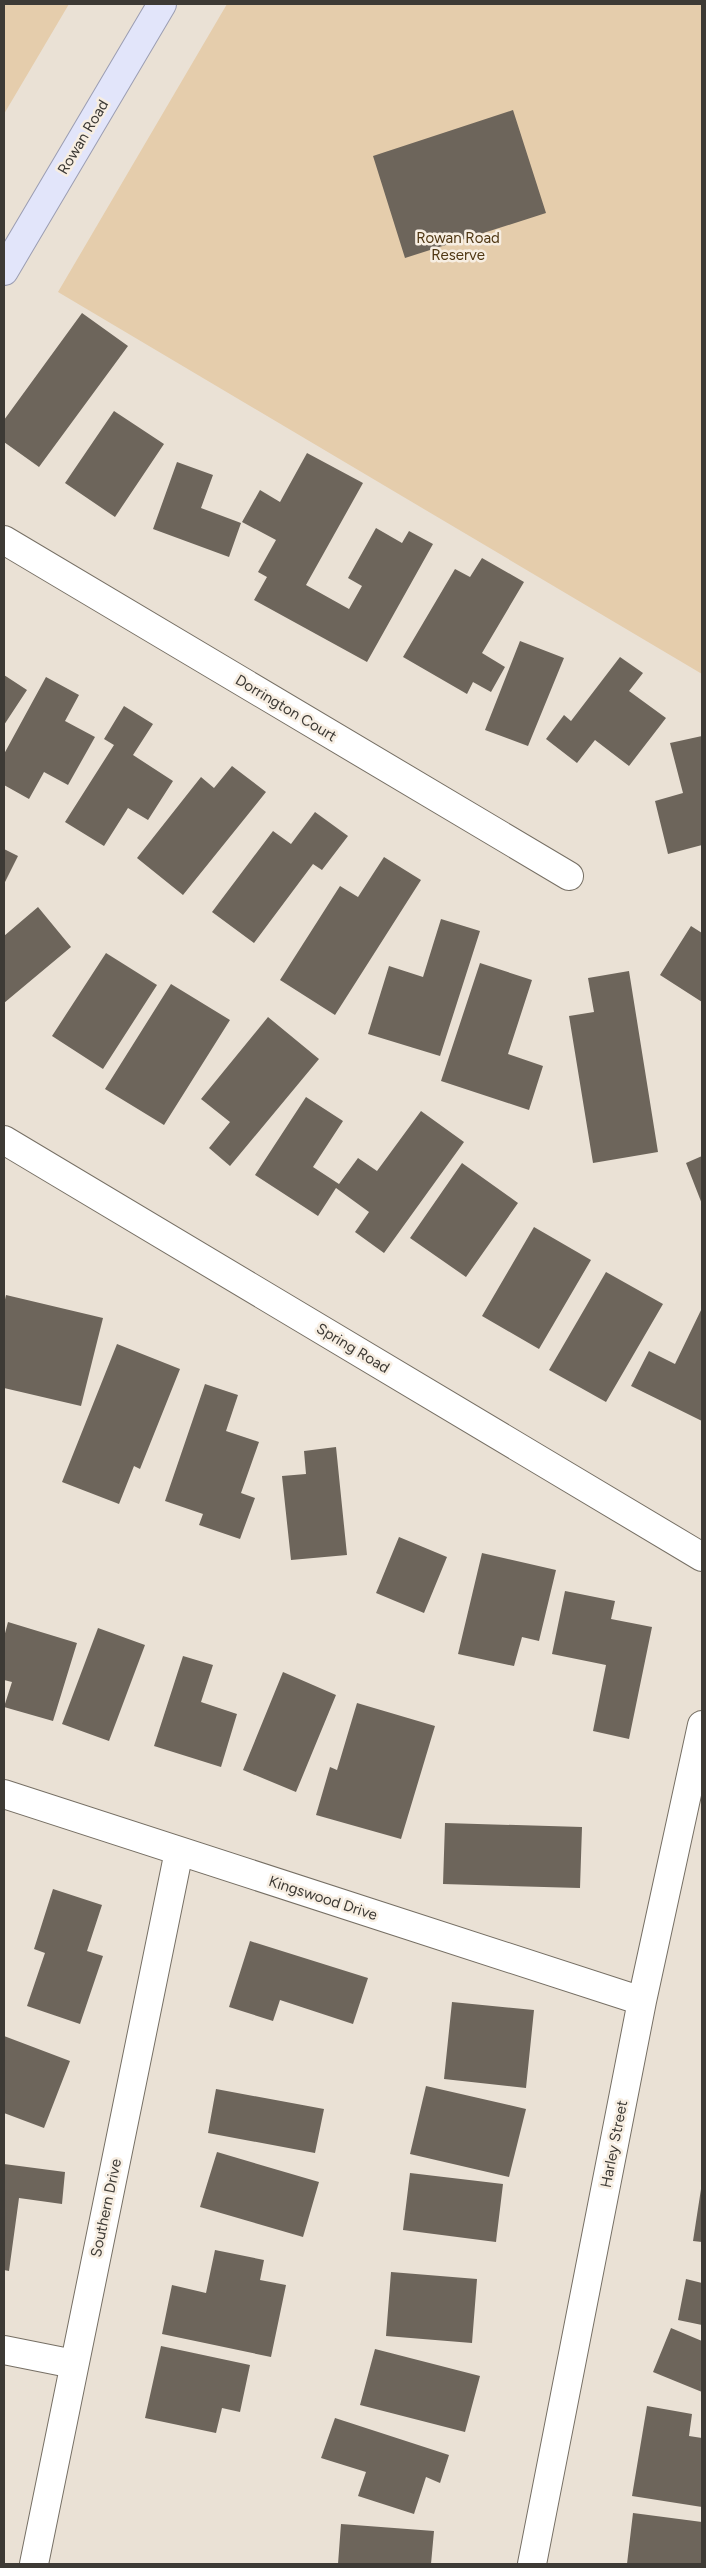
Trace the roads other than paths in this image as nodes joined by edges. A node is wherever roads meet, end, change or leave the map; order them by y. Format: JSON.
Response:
{"nodes":[{"id":1,"x":162,"y":4,"type":"edge"},
{"id":2,"x":4,"y":271,"type":"edge"},
{"id":3,"x":4,"y":540,"type":"edge"},
{"id":4,"x":569,"y":876,"type":"dead end"},
{"id":5,"x":4,"y":1140,"type":"edge"},
{"id":6,"x":702,"y":1557,"type":"edge"},
{"id":7,"x":702,"y":1725,"type":"edge"},
{"id":8,"x":4,"y":1794,"type":"edge"},
{"id":9,"x":179,"y":1851,"type":"junction"},
{"id":10,"x":642,"y":2001,"type":"junction"},
{"id":11,"x":4,"y":2350,"type":"edge"},
{"id":12,"x":74,"y":2364,"type":"junction"},
{"id":13,"x":34,"y":2564,"type":"edge"},
{"id":14,"x":532,"y":2564,"type":"edge"}],
"edges":[{"from":1,"to":2,"type":"main road","name":"Rowan Road"},
{"from":3,"to":4,"type":"street","name":"Dorrington Court"},
{"from":5,"to":6,"type":"street","name":"Spring Road"},
{"from":7,"to":10,"type":"street","name":"Harley Street"},
{"from":8,"to":9,"type":"street","name":"Kingswood Drive"},
{"from":9,"to":10,"type":"street","name":"Kingswood Drive"},
{"from":9,"to":12,"type":"street","name":"Southern Drive"},
{"from":10,"to":14,"type":"street","name":"Harley Street"},
{"from":11,"to":12,"type":"street"},
{"from":12,"to":13,"type":"street","name":"Southern Drive"}]}
